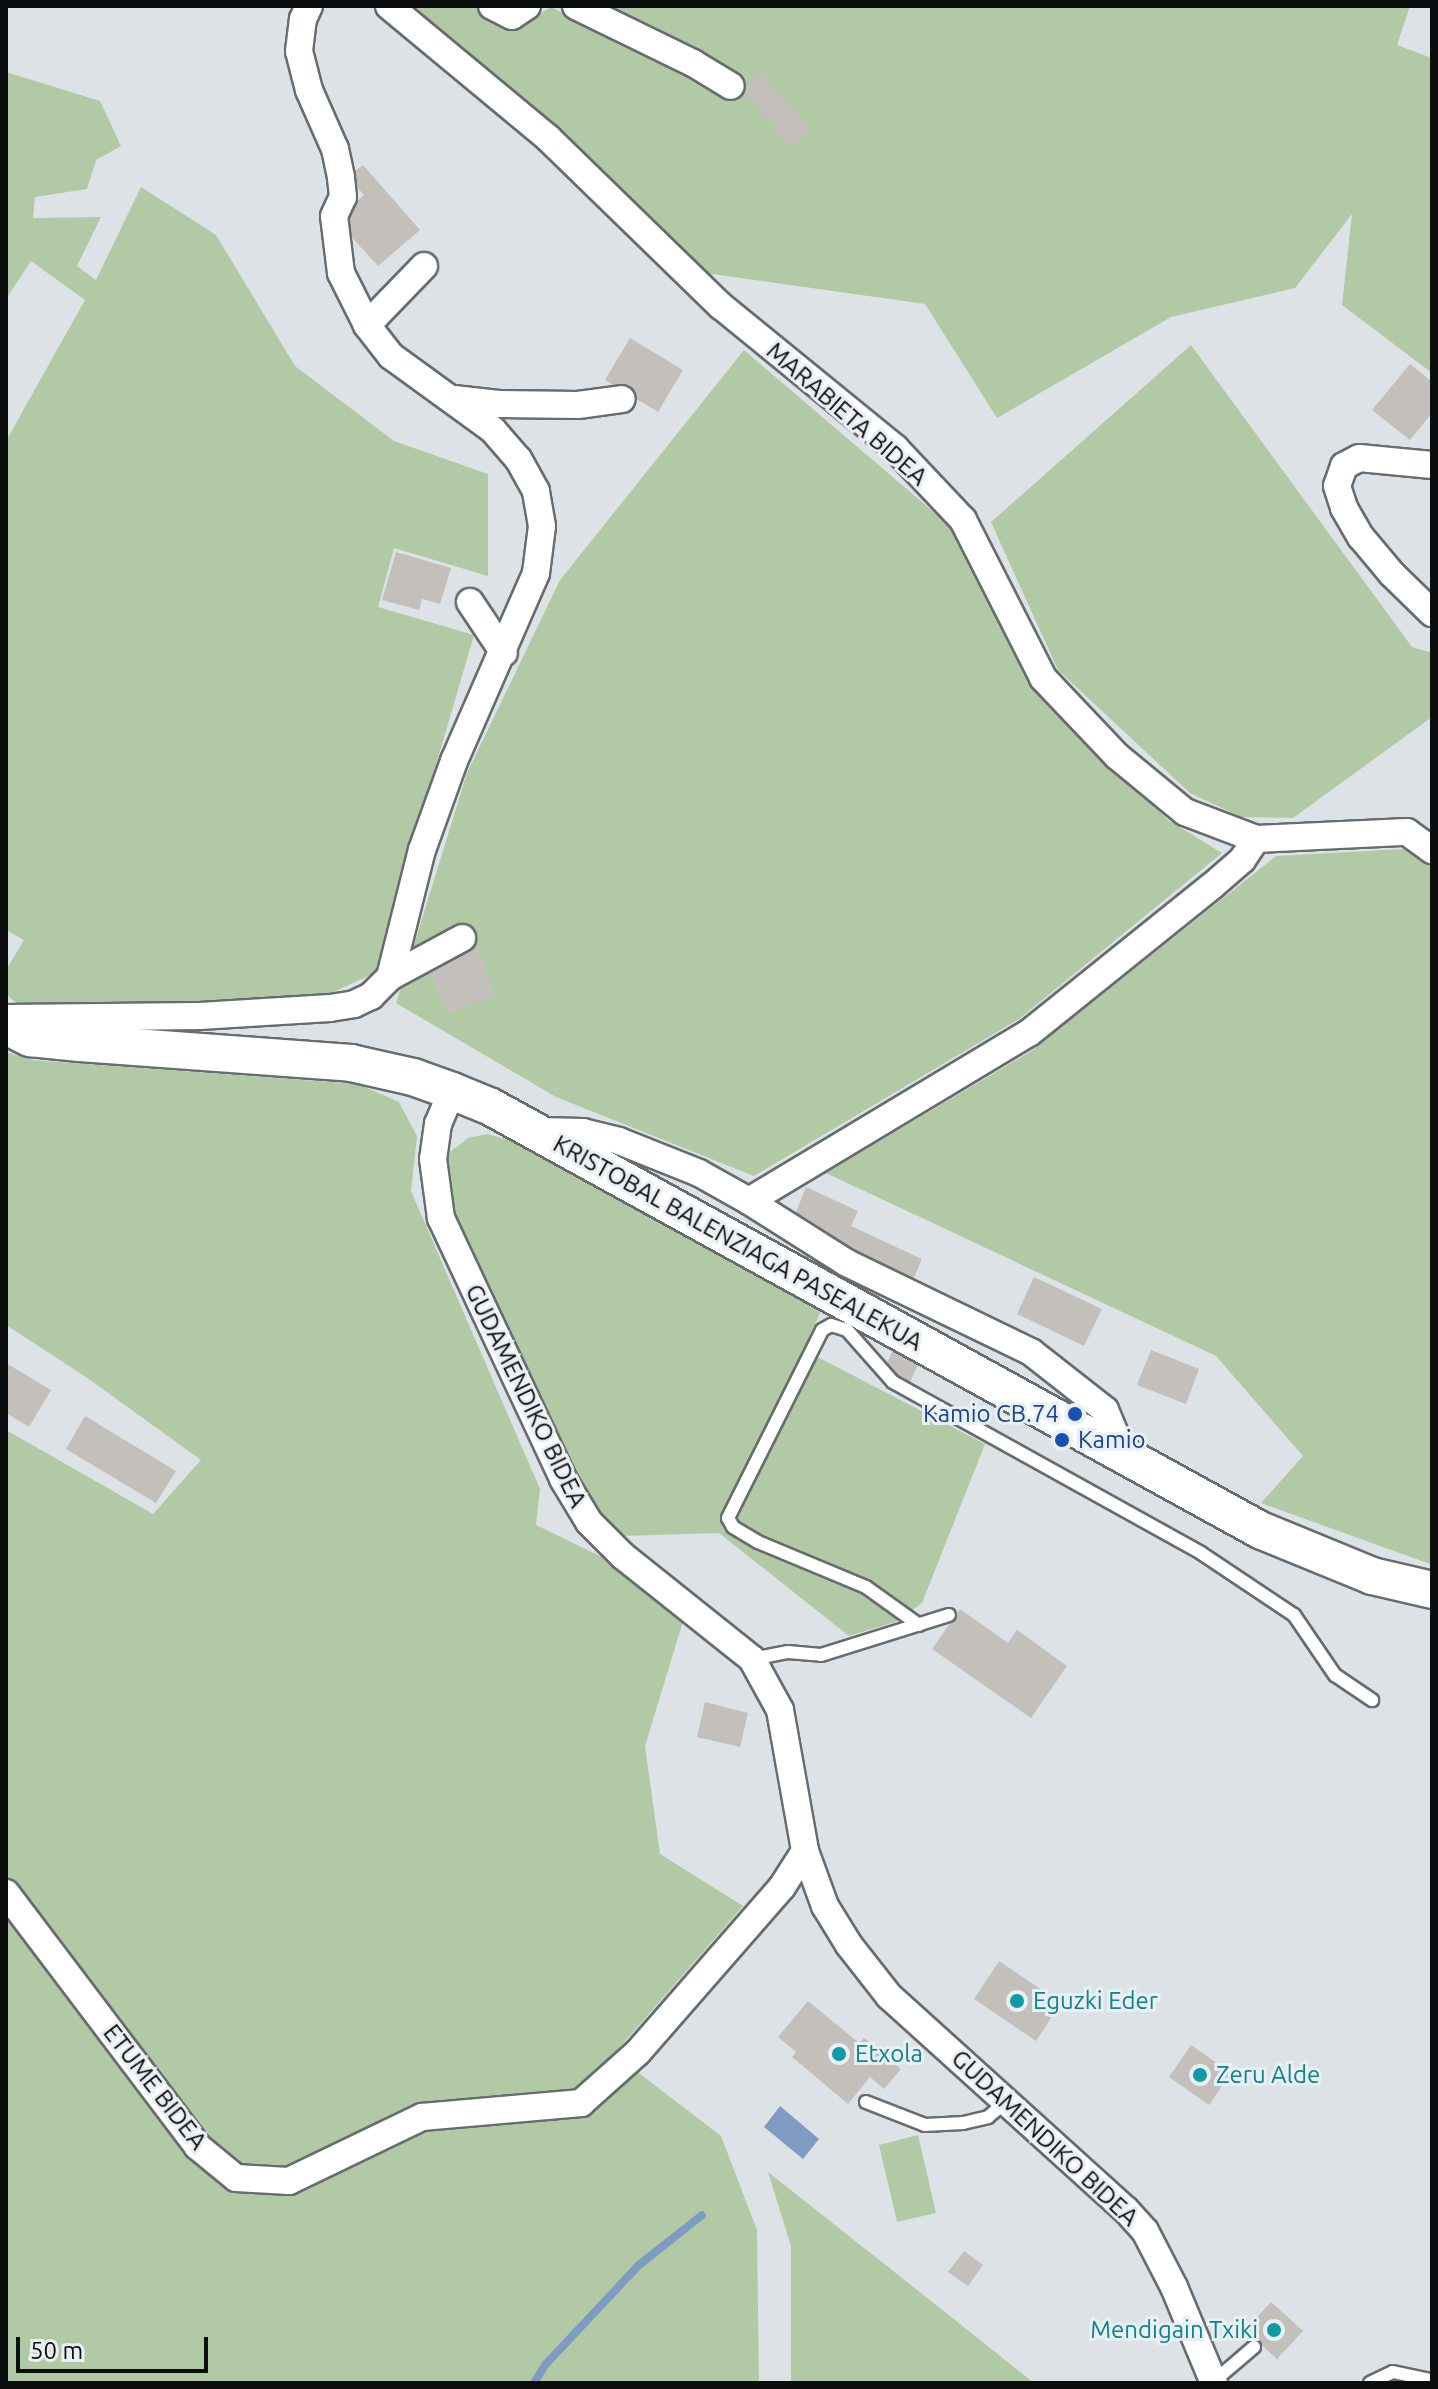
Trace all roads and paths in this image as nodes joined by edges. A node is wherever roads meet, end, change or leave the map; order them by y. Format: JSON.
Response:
{"nodes":[{"id":1,"x":309,"y":6,"type":"edge"},
{"id":2,"x":389,"y":6,"type":"edge"},
{"id":3,"x":492,"y":6,"type":"edge"},
{"id":4,"x":527,"y":6,"type":"edge"},
{"id":5,"x":576,"y":6,"type":"edge"},
{"id":6,"x":731,"y":86,"type":"dead end"},
{"id":7,"x":424,"y":266,"type":"dead end"},
{"id":8,"x":367,"y":325,"type":"junction"},
{"id":9,"x":452,"y":398,"type":"junction"},
{"id":10,"x":622,"y":399,"type":"dead end"},
{"id":11,"x":1432,"y":465,"type":"edge"},
{"id":12,"x":470,"y":602,"type":"dead end"},
{"id":13,"x":1432,"y":613,"type":"edge"},
{"id":14,"x":504,"y":653,"type":"junction"},
{"id":15,"x":1432,"y":822,"type":"edge"},
{"id":16,"x":1407,"y":832,"type":"junction"},
{"id":17,"x":1256,"y":839,"type":"junction"},
{"id":18,"x":1432,"y":850,"type":"edge"},
{"id":19,"x":462,"y":938,"type":"dead end"},
{"id":20,"x":390,"y":977,"type":"junction"},
{"id":21,"x":6,"y":1018,"type":"edge"},
{"id":22,"x":6,"y":1026,"type":"edge"},
{"id":23,"x":452,"y":1091,"type":"junction"},
{"id":24,"x":534,"y":1131,"type":"junction"},
{"id":25,"x":749,"y":1201,"type":"junction"},
{"id":26,"x":1125,"y":1458,"type":"junction"},
{"id":27,"x":1432,"y":1590,"type":"edge"},
{"id":28,"x":949,"y":1615,"type":"dead end"},
{"id":29,"x":919,"y":1625,"type":"junction"},
{"id":30,"x":752,"y":1659,"type":"junction"},
{"id":31,"x":1372,"y":1700,"type":"dead end"},
{"id":32,"x":805,"y":1851,"type":"junction"},
{"id":33,"x":6,"y":1893,"type":"edge"},
{"id":34,"x":1007,"y":2101,"type":"junction"},
{"id":35,"x":866,"y":2102,"type":"dead end"},
{"id":36,"x":1254,"y":2347,"type":"dead end"},
{"id":37,"x":1432,"y":2380,"type":"edge"},
{"id":38,"x":1214,"y":2382,"type":"edge"},
{"id":39,"x":1370,"y":2383,"type":"edge"}],
"edges":[{"from":1,"to":8,"type":"street"},
{"from":2,"to":17,"type":"street","name":"MARABIETA BIDEA"},
{"from":3,"to":4,"type":"street"},
{"from":5,"to":6,"type":"street"},
{"from":7,"to":8,"type":"street"},
{"from":8,"to":9,"type":"street"},
{"from":9,"to":10,"type":"street"},
{"from":9,"to":14,"type":"street"},
{"from":11,"to":13,"type":"street"},
{"from":12,"to":14,"type":"street"},
{"from":14,"to":20,"type":"street"},
{"from":15,"to":16,"type":"street","name":"MARABIETA BIDEA"},
{"from":16,"to":17,"type":"street","name":"MARABIETA BIDEA"},
{"from":16,"to":18,"type":"street"},
{"from":17,"to":25,"type":"street"},
{"from":19,"to":20,"type":"street"},
{"from":20,"to":21,"type":"street"},
{"from":22,"to":23,"type":"street","name":"KRISTOBAL BALENZIAGA PASEALEKUA"},
{"from":23,"to":24,"type":"street","name":"KRISTOBAL BALENZIAGA PASEALEKUA"},
{"from":23,"to":30,"type":"street","name":"GUDAMENDIKO BIDEA"},
{"from":24,"to":25,"type":"street"},
{"from":24,"to":26,"type":"street","name":"KRISTOBAL BALENZIAGA PASEALEKUA"},
{"from":25,"to":26,"type":"street"},
{"from":26,"to":27,"type":"street","name":"KRISTOBAL BALENZIAGA PASEALEKUA"},
{"from":28,"to":29,"type":"lane"},
{"from":29,"to":30,"type":"lane"},
{"from":29,"to":31,"type":"lane"},
{"from":30,"to":32,"type":"street","name":"GUDAMENDIKO BIDEA"},
{"from":32,"to":33,"type":"street","name":"ETUME BIDEA"},
{"from":32,"to":34,"type":"street","name":"GUDAMENDIKO BIDEA"},
{"from":34,"to":35,"type":"lane"},
{"from":34,"to":38,"type":"street","name":"GUDAMENDIKO BIDEA"},
{"from":36,"to":38,"type":"lane"},
{"from":37,"to":39,"type":"lane"}]}
